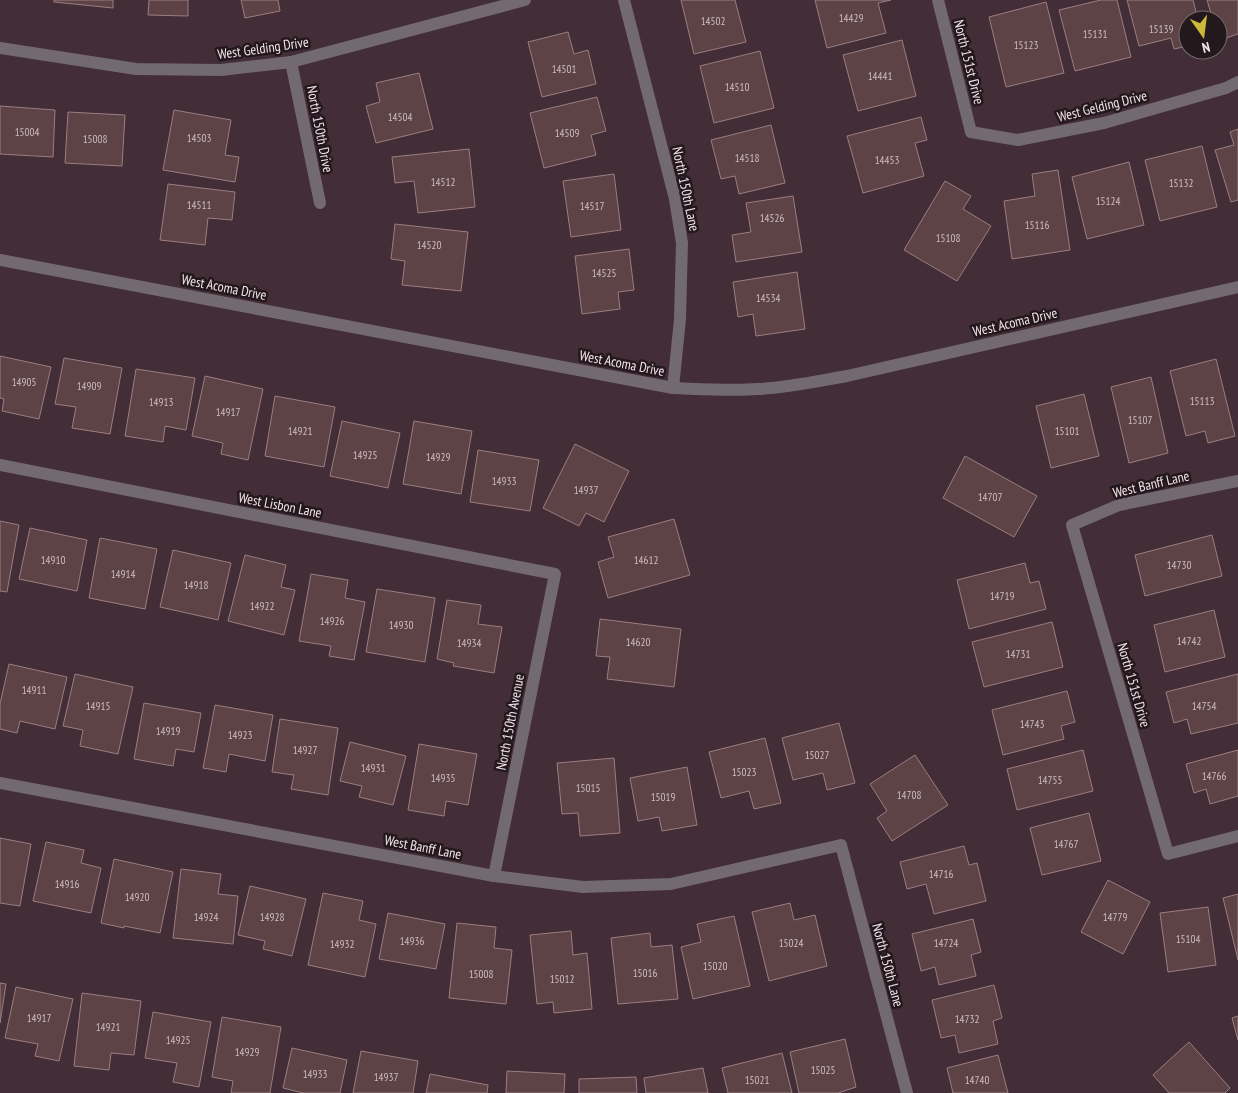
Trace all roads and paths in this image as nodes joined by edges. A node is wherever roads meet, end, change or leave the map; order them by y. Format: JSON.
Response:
{"nodes":[{"id":1,"x":525,"y":0,"type":"edge"},
{"id":2,"x":624,"y":0,"type":"edge"},
{"id":3,"x":938,"y":0,"type":"edge"},
{"id":4,"x":0,"y":48,"type":"edge"},
{"id":5,"x":292,"y":62,"type":"junction"},
{"id":6,"x":1238,"y":82,"type":"edge"},
{"id":7,"x":971,"y":132,"type":"joint"},
{"id":8,"x":320,"y":203,"type":"dead end"},
{"id":9,"x":0,"y":260,"type":"edge"},
{"id":10,"x":1238,"y":287,"type":"edge"},
{"id":11,"x":673,"y":388,"type":"junction"},
{"id":12,"x":0,"y":465,"type":"edge"},
{"id":13,"x":1238,"y":481,"type":"edge"},
{"id":14,"x":1072,"y":525,"type":"joint"},
{"id":15,"x":555,"y":574,"type":"joint"},
{"id":16,"x":0,"y":783,"type":"edge"},
{"id":17,"x":1238,"y":836,"type":"edge"},
{"id":18,"x":841,"y":844,"type":"joint"},
{"id":19,"x":494,"y":876,"type":"junction"},
{"id":20,"x":907,"y":1093,"type":"edge"}],
"edges":[{"from":1,"to":5,"type":"street","name":"West Gelding Drive"},
{"from":2,"to":11,"type":"street","name":"North 150th Lane"},
{"from":3,"to":7,"type":"street","name":"North 151st Drive"},
{"from":4,"to":5,"type":"street","name":"West Gelding Drive"},
{"from":5,"to":8,"type":"street","name":"North 150th Drive"},
{"from":6,"to":7,"type":"street","name":"West Gelding Drive"},
{"from":9,"to":11,"type":"street","name":"West Acoma Drive"},
{"from":10,"to":11,"type":"street","name":"West Acoma Drive"},
{"from":12,"to":15,"type":"street","name":"West Lisbon Lane"},
{"from":13,"to":14,"type":"street","name":"West Banff Lane"},
{"from":14,"to":17,"type":"street","name":"North 151st Drive"},
{"from":15,"to":19,"type":"street","name":"North 150th Avenue"},
{"from":16,"to":19,"type":"street","name":"West Banff Lane"},
{"from":18,"to":19,"type":"street","name":"West Banff Lane"},
{"from":18,"to":20,"type":"street","name":"North 150th Lane"}]}
